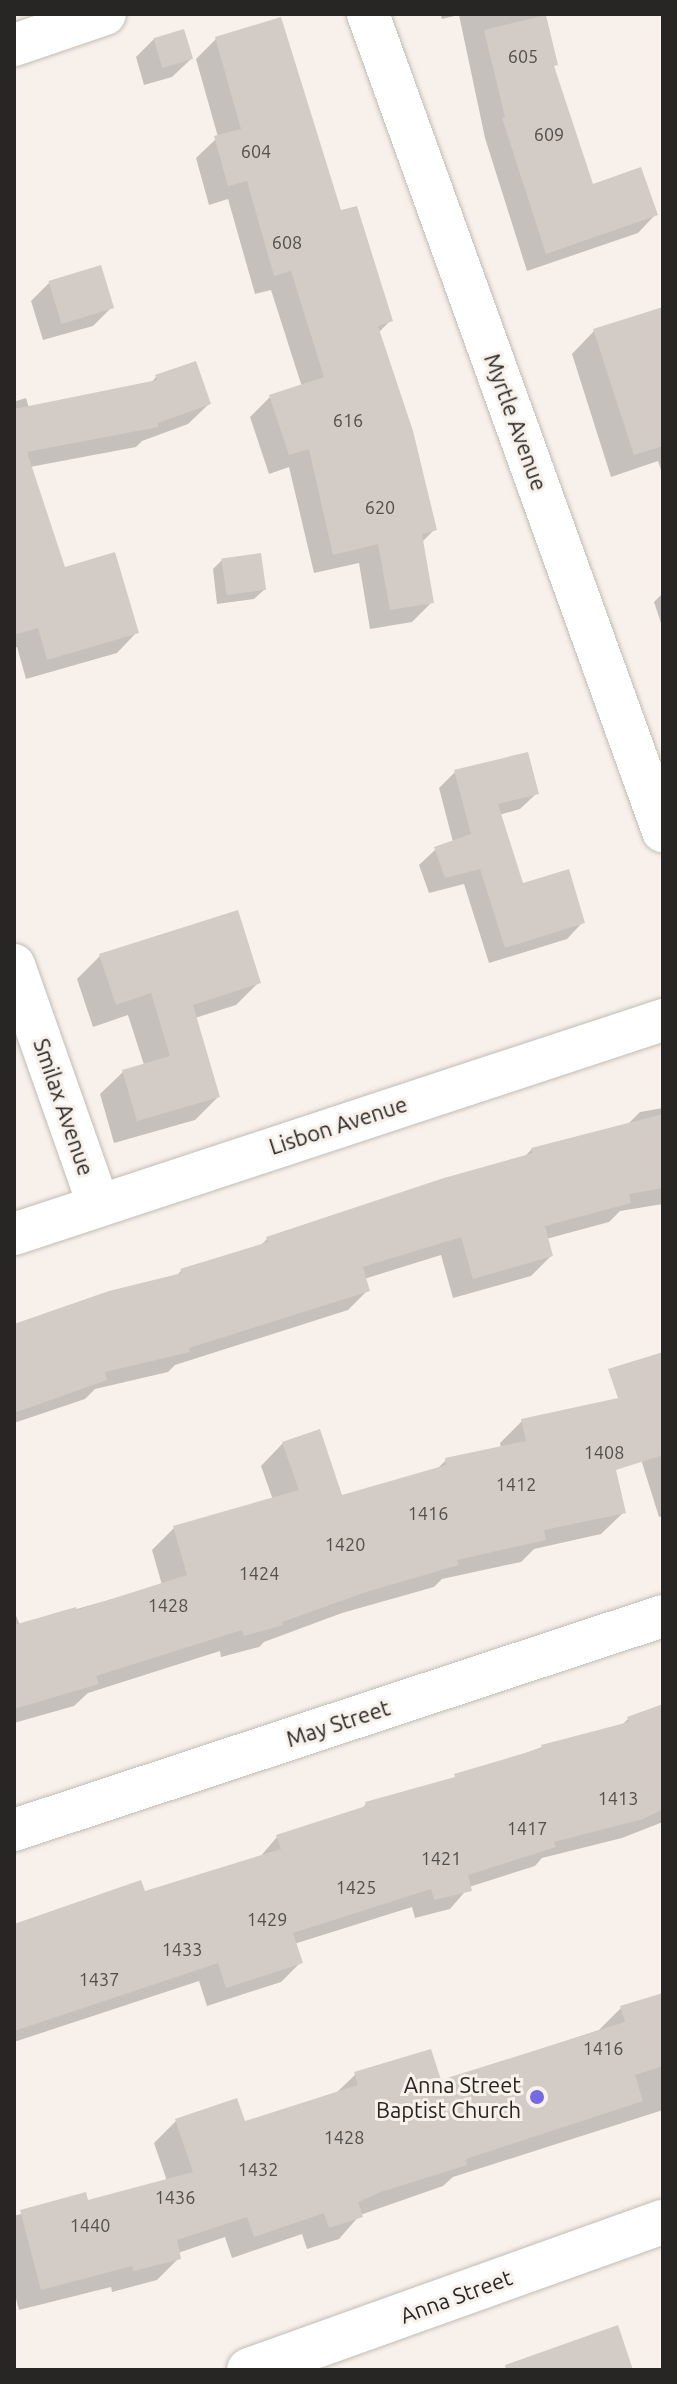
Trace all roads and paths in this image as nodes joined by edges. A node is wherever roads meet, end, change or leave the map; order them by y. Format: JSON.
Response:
{"nodes":[{"id":1,"x":105,"y":14,"type":"edge"},
{"id":2,"x":368,"y":14,"type":"edge"},
{"id":3,"x":14,"y":45,"type":"edge"},
{"id":4,"x":663,"y":831,"type":"edge"},
{"id":5,"x":14,"y":965,"type":"edge"},
{"id":6,"x":663,"y":1020,"type":"edge"},
{"id":7,"x":98,"y":1203,"type":"junction"},
{"id":8,"x":14,"y":1234,"type":"edge"},
{"id":9,"x":663,"y":1616,"type":"edge"},
{"id":10,"x":14,"y":1830,"type":"edge"},
{"id":11,"x":663,"y":2222,"type":"edge"},
{"id":12,"x":249,"y":2370,"type":"edge"}],
"edges":[{"from":1,"to":3,"type":"street"},
{"from":2,"to":4,"type":"street","name":"Myrtle Avenue"},
{"from":5,"to":7,"type":"street","name":"Smilax Avenue"},
{"from":6,"to":7,"type":"street","name":"Lisbon Avenue"},
{"from":7,"to":8,"type":"street","name":"Lisbon Avenue"},
{"from":9,"to":10,"type":"street","name":"May Street"},
{"from":11,"to":12,"type":"street","name":"Anna Street"}]}
